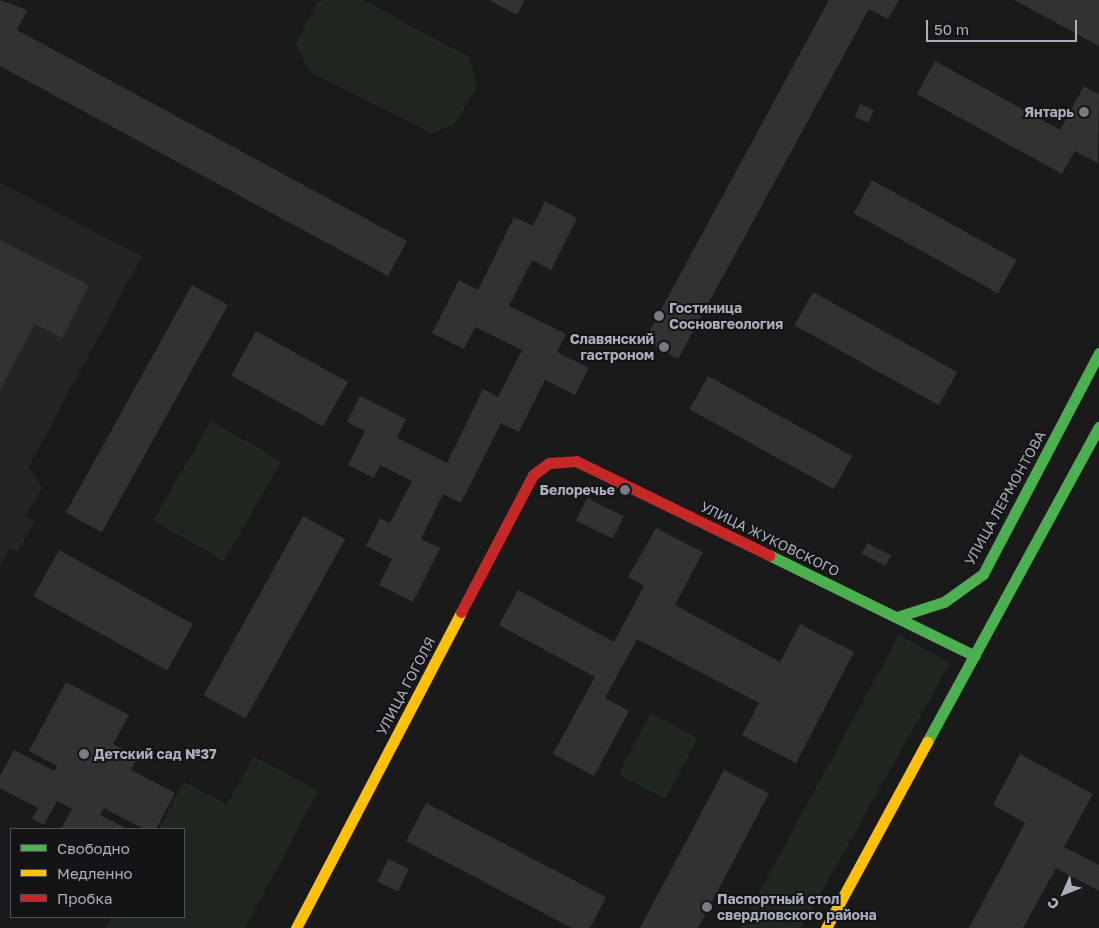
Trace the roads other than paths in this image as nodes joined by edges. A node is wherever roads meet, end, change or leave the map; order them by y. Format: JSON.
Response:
{"nodes":[{"id":1,"x":1099,"y":353,"type":"edge"},
{"id":2,"x":1099,"y":427,"type":"edge"},
{"id":3,"x":549,"y":463,"type":"joint"},
{"id":4,"x":983,"y":574,"type":"junction"},
{"id":5,"x":1013,"y":587,"type":"junction"},
{"id":6,"x":898,"y":617,"type":"junction"},
{"id":7,"x":975,"y":656,"type":"junction"},
{"id":8,"x":296,"y":928,"type":"edge"},
{"id":9,"x":826,"y":928,"type":"edge"}],
"edges":[{"from":1,"to":4,"type":"main road","name":"УЛИЦА ЛЕРМОНТОВА"},
{"from":2,"to":5,"type":"main road"},
{"from":3,"to":6,"type":"main road","name":"УЛИЦА ЖУКОВСКОГО"},
{"from":3,"to":8,"type":"main road","name":"УЛИЦА ГОГОЛЯ"},
{"from":4,"to":5,"type":"main road"},
{"from":4,"to":6,"type":"main road","name":"УЛИЦА ЛЕРМОНТОВА"},
{"from":5,"to":7,"type":"main road"},
{"from":6,"to":7,"type":"main road","name":"УЛИЦА ЖУКОВСКОГО"},
{"from":7,"to":9,"type":"main road"}]}
